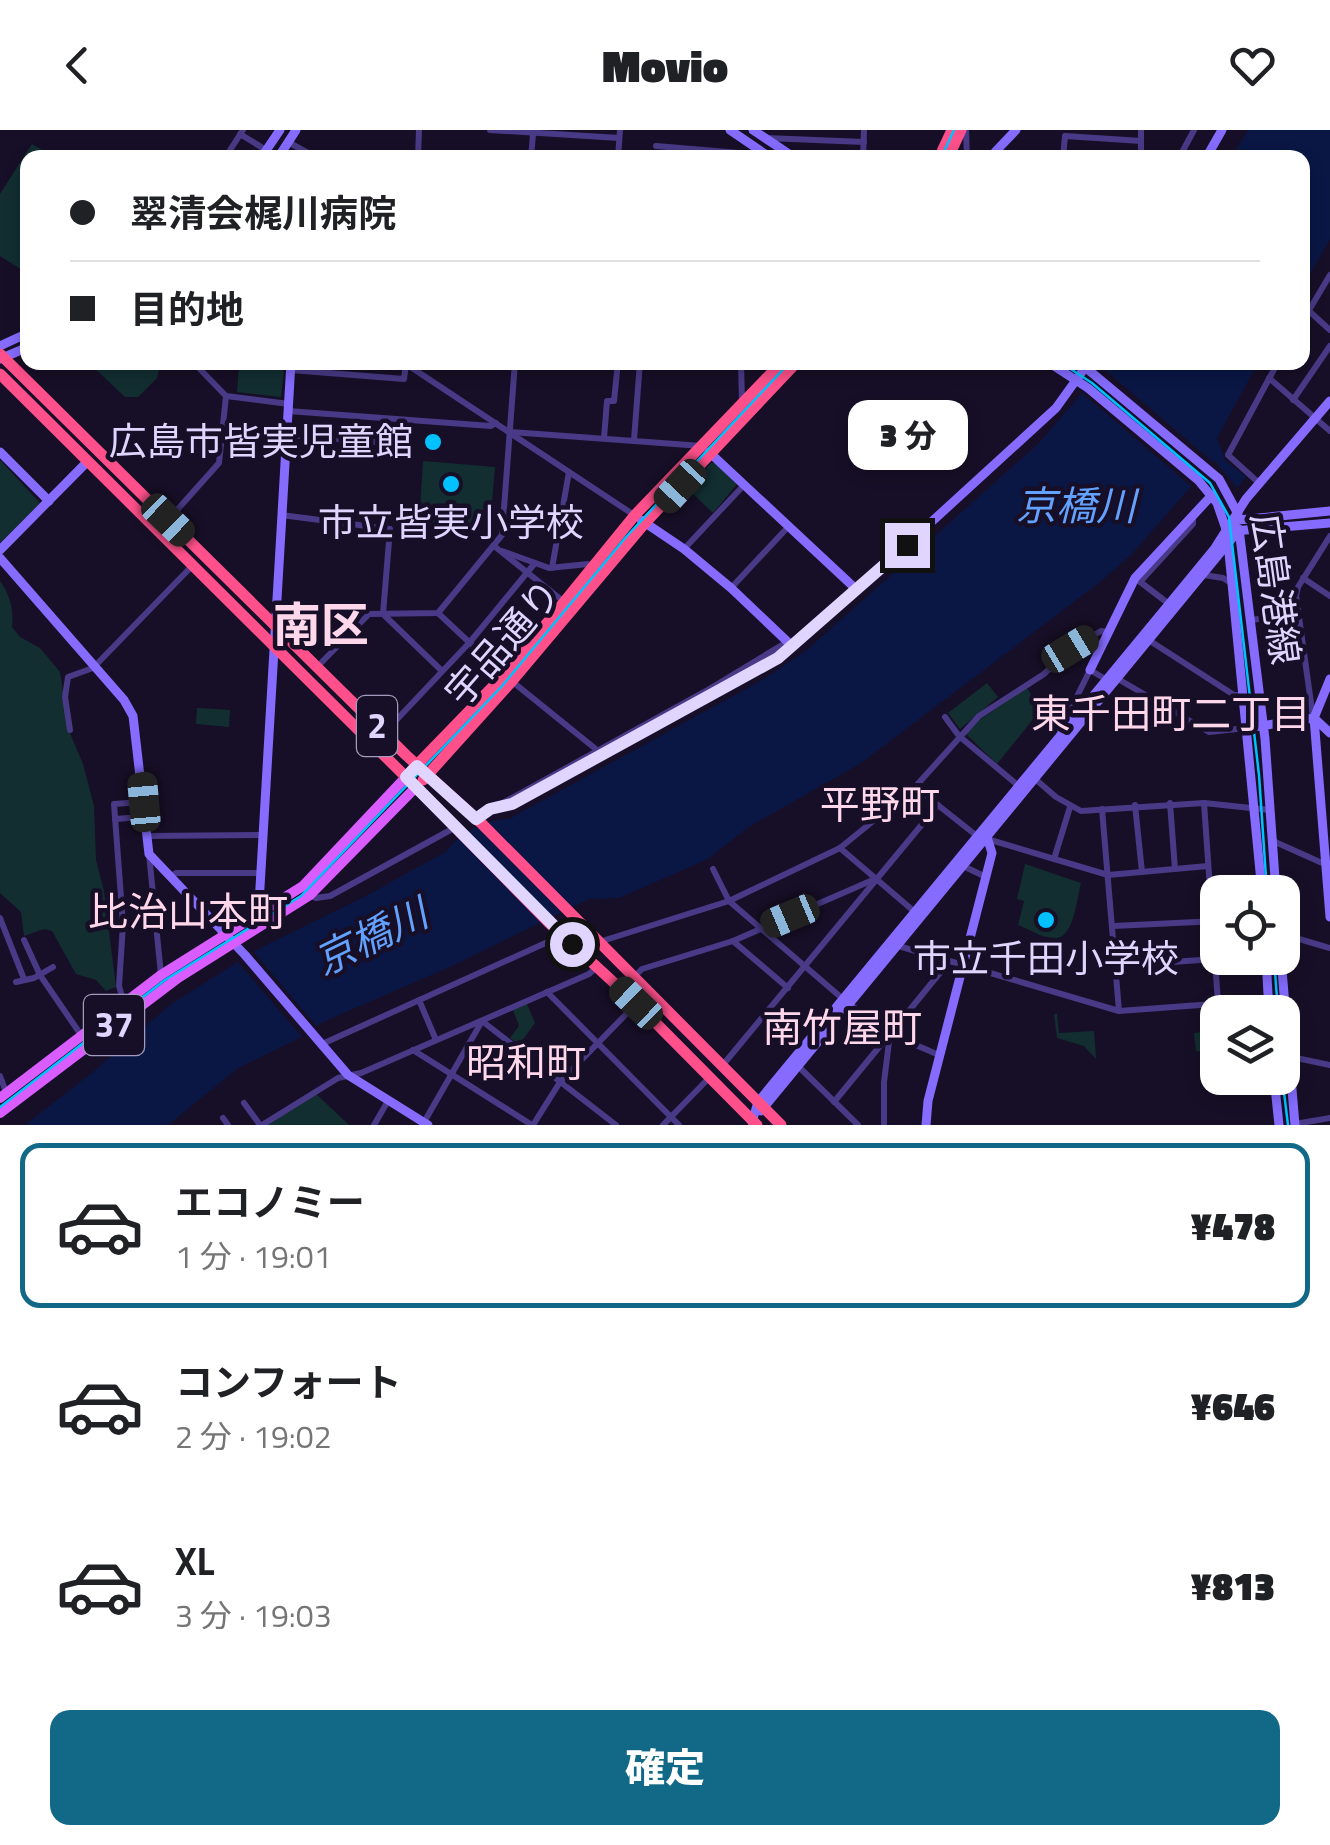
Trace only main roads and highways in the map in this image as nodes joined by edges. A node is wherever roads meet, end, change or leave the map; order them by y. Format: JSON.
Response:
{"nodes":[{"id":1,"x":1,"y":354,"type":"edge"},
{"id":2,"x":774,"y":370,"type":"edge"},
{"id":3,"x":789,"y":370,"type":"edge"},
{"id":4,"x":0,"y":374,"type":"edge"},
{"id":5,"x":706,"y":450,"type":"junction"},
{"id":6,"x":640,"y":519,"type":"junction"},
{"id":7,"x":569,"y":605,"type":"junction"},
{"id":8,"x":422,"y":770,"type":"junction"},
{"id":9,"x":406,"y":777,"type":"junction"},
{"id":10,"x":416,"y":787,"type":"junction"},
{"id":11,"x":306,"y":890,"type":"junction"},
{"id":12,"x":228,"y":940,"type":"junction"},
{"id":13,"x":3,"y":1095,"type":"edge"},
{"id":14,"x":0,"y":1113,"type":"edge"},
{"id":15,"x":753,"y":1123,"type":"edge"},
{"id":16,"x":782,"y":1125,"type":"edge"}],
"edges":[{"from":1,"to":8,"type":"highway","number":"2"},
{"from":2,"to":5,"type":"highway","name":"宇品通り"},
{"from":3,"to":5,"type":"highway","name":"宇品通り"},
{"from":4,"to":9,"type":"highway","number":"2"},
{"from":5,"to":6,"type":"highway","name":"宇品通り"},
{"from":6,"to":7,"type":"highway","name":"宇品通り"},
{"from":6,"to":7,"type":"highway","name":"宇品通り"},
{"from":7,"to":8,"type":"highway","name":"宇品通り"},
{"from":8,"to":9,"type":"highway","name":"宇品通り"},
{"from":8,"to":10,"type":"highway","name":"宇品通り"},
{"from":8,"to":16,"type":"highway","number":"2"},
{"from":9,"to":10,"type":"highway","number":"2"},
{"from":9,"to":11,"type":"main road","number":"37"},
{"from":10,"to":11,"type":"main road","number":"37"},
{"from":10,"to":15,"type":"highway","number":"2"},
{"from":11,"to":12,"type":"main road","number":"37"},
{"from":11,"to":12,"type":"main road","number":"37"},
{"from":12,"to":13,"type":"main road","number":"37"},
{"from":12,"to":14,"type":"main road","number":"37"}]}
